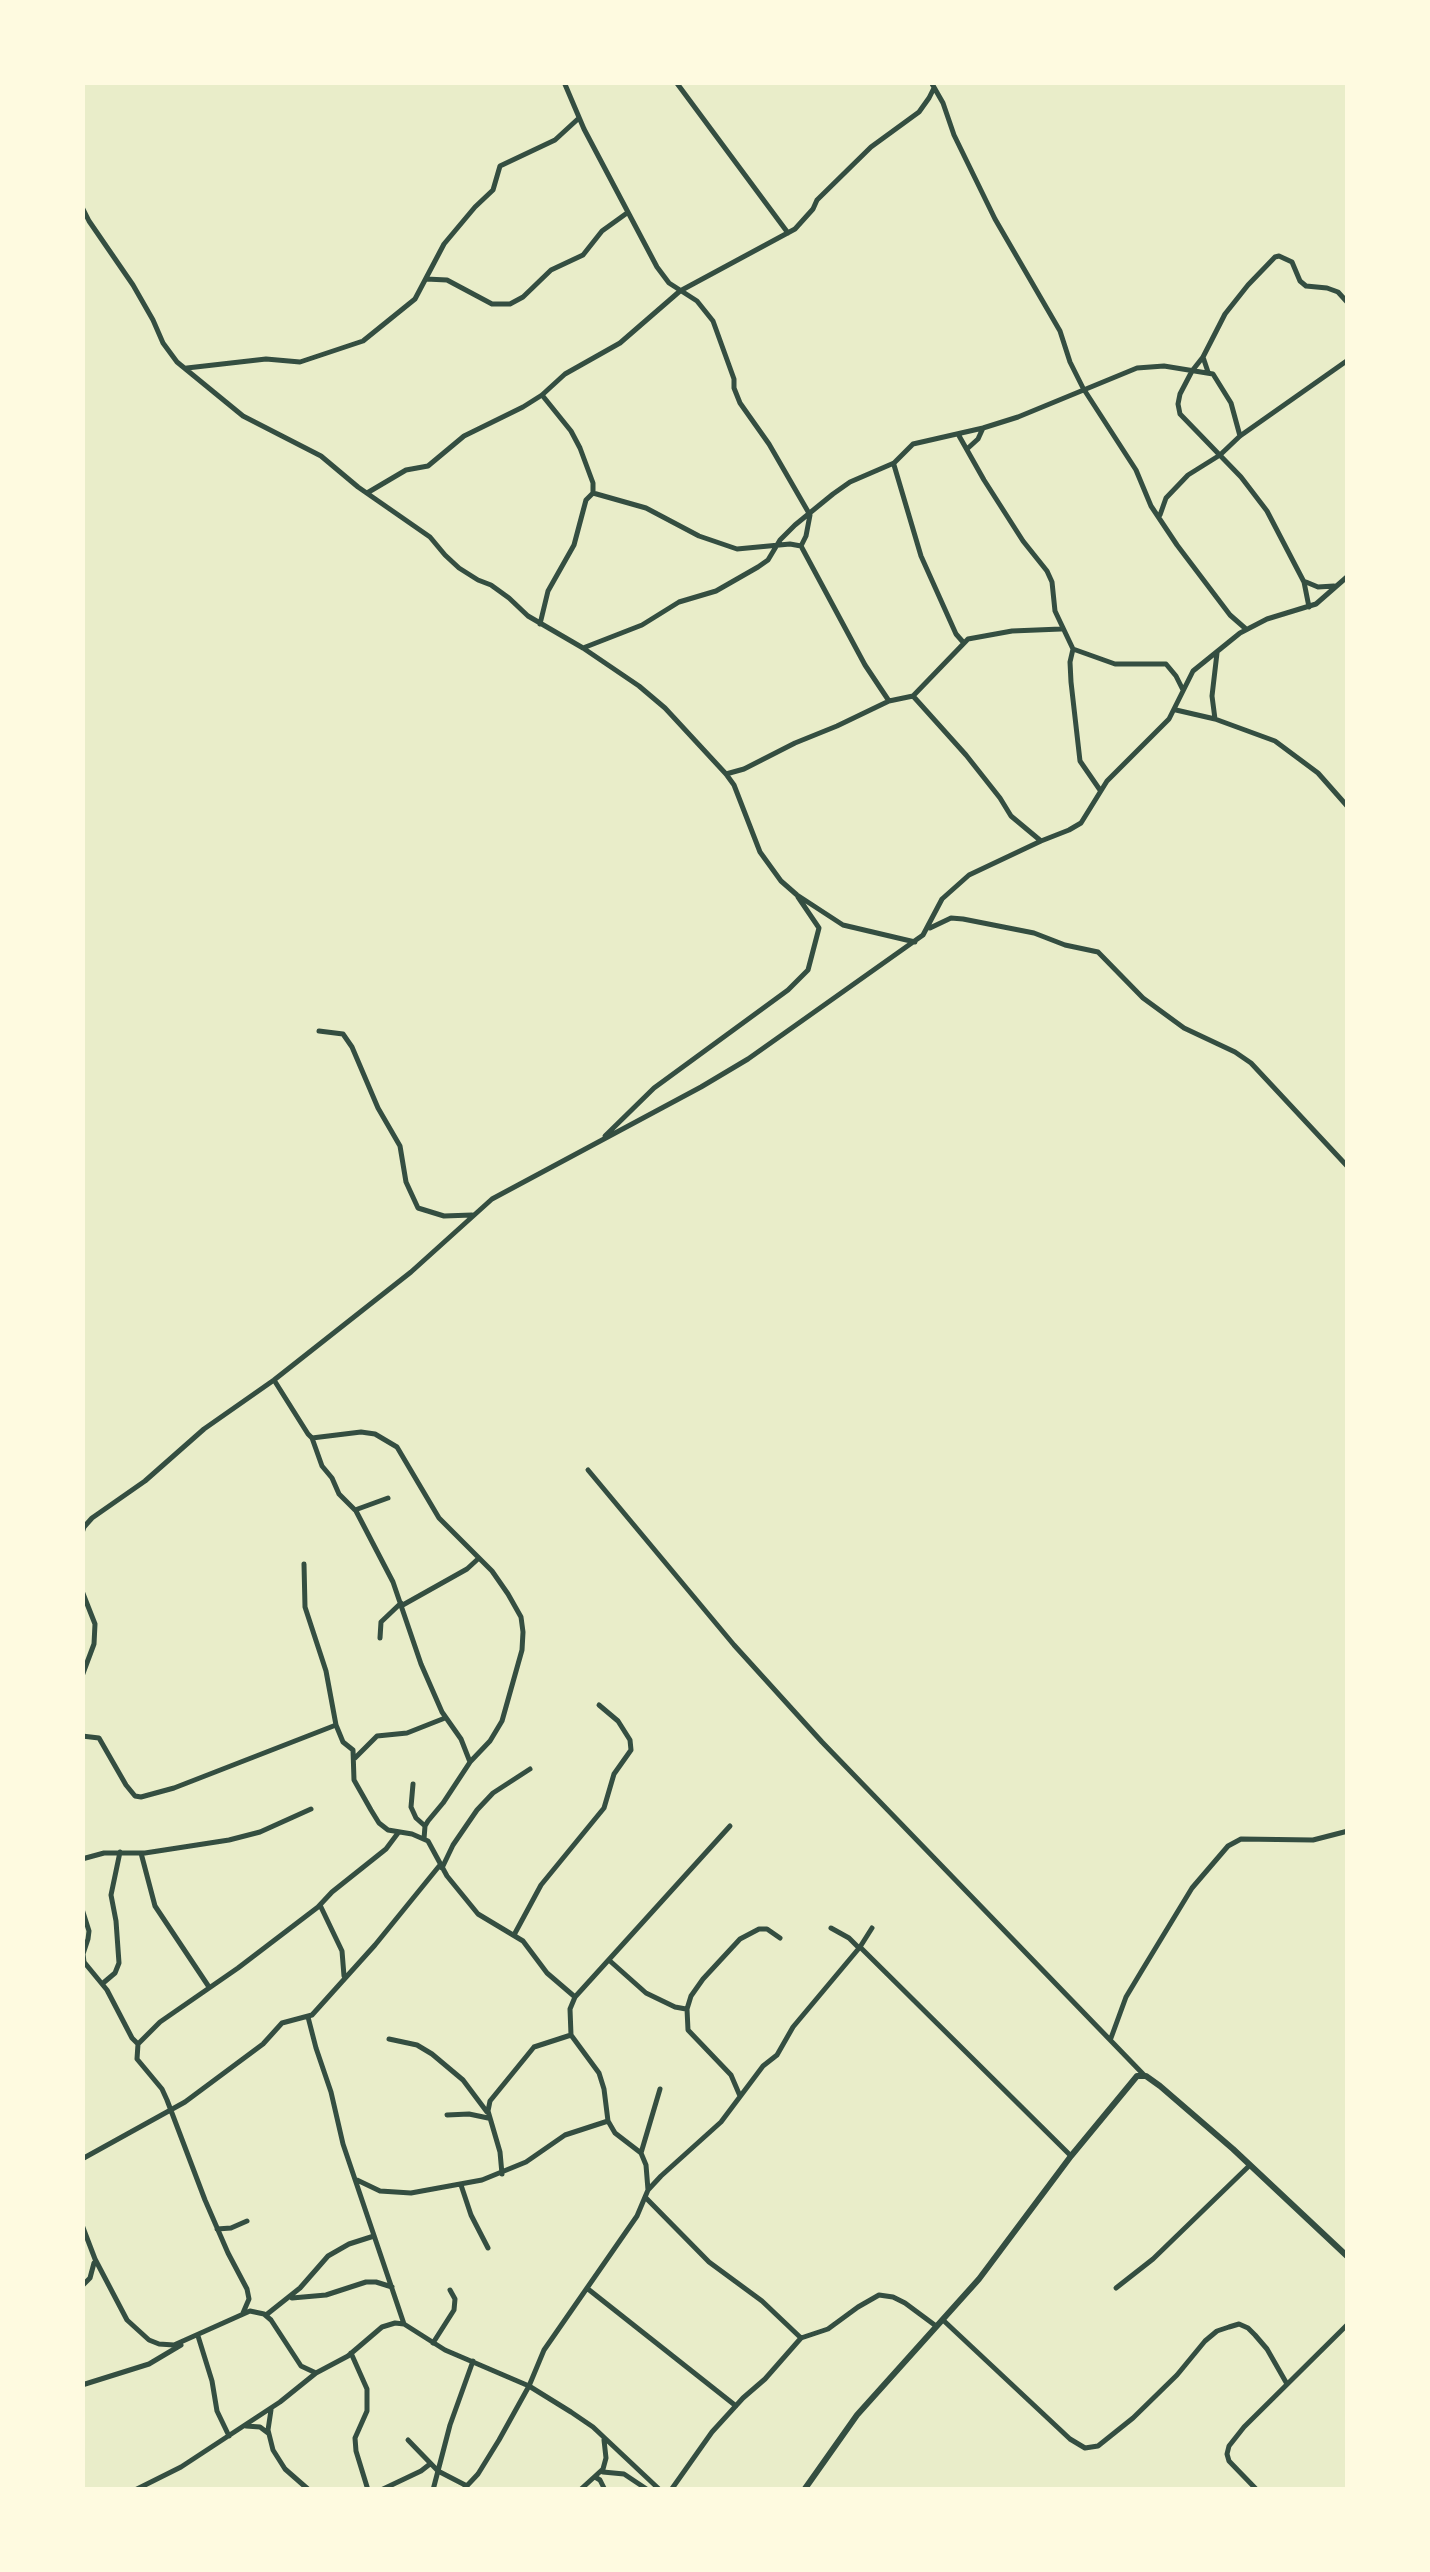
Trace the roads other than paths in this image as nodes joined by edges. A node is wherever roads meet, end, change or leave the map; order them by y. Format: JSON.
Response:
{"nodes":[{"id":1,"x":564,"y":82,"type":"edge"},
{"id":2,"x":676,"y":82,"type":"edge"},
{"id":3,"x":932,"y":85,"type":"edge"},
{"id":4,"x":580,"y":118,"type":"junction"},
{"id":5,"x":82,"y":207,"type":"edge"},
{"id":6,"x":627,"y":213,"type":"junction"},
{"id":7,"x":788,"y":233,"type":"junction"},
{"id":8,"x":426,"y":279,"type":"junction"},
{"id":9,"x":680,"y":290,"type":"junction"},
{"id":10,"x":1348,"y":302,"type":"edge"},
{"id":11,"x":1203,"y":356,"type":"junction"},
{"id":12,"x":1348,"y":360,"type":"edge"},
{"id":13,"x":186,"y":368,"type":"junction"},
{"id":14,"x":1192,"y":371,"type":"junction"},
{"id":15,"x":1208,"y":372,"type":"junction"},
{"id":16,"x":1083,"y":388,"type":"junction"},
{"id":17,"x":542,"y":395,"type":"junction"},
{"id":18,"x":983,"y":428,"type":"junction"},
{"id":19,"x":958,"y":434,"type":"junction"},
{"id":20,"x":1240,"y":436,"type":"junction"},
{"id":21,"x":967,"y":450,"type":"junction"},
{"id":22,"x":1220,"y":455,"type":"junction"},
{"id":23,"x":894,"y":463,"type":"junction"},
{"id":24,"x":367,"y":492,"type":"junction"},
{"id":25,"x":593,"y":494,"type":"junction"},
{"id":26,"x":810,"y":515,"type":"junction"},
{"id":27,"x":1160,"y":518,"type":"junction"},
{"id":28,"x":801,"y":546,"type":"junction"},
{"id":29,"x":776,"y":547,"type":"junction"},
{"id":30,"x":1348,"y":576,"type":"edge"},
{"id":31,"x":1304,"y":582,"type":"junction"},
{"id":32,"x":1337,"y":586,"type":"junction"},
{"id":33,"x":1309,"y":607,"type":"junction"},
{"id":34,"x":1230,"y":615,"type":"junction"},
{"id":35,"x":540,"y":624,"type":"junction"},
{"id":36,"x":1062,"y":629,"type":"junction"},
{"id":37,"x":1246,"y":629,"type":"junction"},
{"id":38,"x":1233,"y":638,"type":"junction"},
{"id":39,"x":964,"y":642,"type":"junction"},
{"id":40,"x":584,"y":648,"type":"junction"},
{"id":41,"x":1072,"y":648,"type":"junction"},
{"id":42,"x":1218,"y":650,"type":"junction"},
{"id":43,"x":1183,"y":690,"type":"junction"},
{"id":44,"x":913,"y":696,"type":"junction"},
{"id":45,"x":890,"y":701,"type":"junction"},
{"id":46,"x":1175,"y":709,"type":"junction"},
{"id":47,"x":1214,"y":719,"type":"junction"},
{"id":48,"x":726,"y":774,"type":"junction"},
{"id":49,"x":1100,"y":790,"type":"junction"},
{"id":50,"x":1348,"y":807,"type":"edge"},
{"id":51,"x":1041,"y":841,"type":"junction"},
{"id":52,"x":797,"y":894,"type":"junction"},
{"id":53,"x":928,"y":929,"type":"junction"},
{"id":54,"x":915,"y":942,"type":"junction"},
{"id":55,"x":319,"y":1031,"type":"dead end"},
{"id":56,"x":599,"y":1143,"type":"junction"},
{"id":57,"x":1348,"y":1167,"type":"edge"},
{"id":58,"x":474,"y":1215,"type":"junction"},
{"id":59,"x":274,"y":1380,"type":"junction"},
{"id":60,"x":312,"y":1438,"type":"junction"},
{"id":61,"x":588,"y":1470,"type":"dead end"},
{"id":62,"x":388,"y":1498,"type":"dead end"},
{"id":63,"x":355,"y":1510,"type":"junction"},
{"id":64,"x":82,"y":1533,"type":"edge"},
{"id":65,"x":480,"y":1558,"type":"junction"},
{"id":66,"x":304,"y":1564,"type":"dead end"},
{"id":67,"x":82,"y":1590,"type":"edge"},
{"id":68,"x":401,"y":1604,"type":"junction"},
{"id":69,"x":380,"y":1638,"type":"dead end"},
{"id":70,"x":82,"y":1676,"type":"edge"},
{"id":71,"x":600,"y":1704,"type":"dead end"},
{"id":72,"x":445,"y":1718,"type":"junction"},
{"id":73,"x":336,"y":1725,"type":"junction"},
{"id":74,"x":82,"y":1736,"type":"edge"},
{"id":75,"x":354,"y":1760,"type":"junction"},
{"id":76,"x":470,"y":1762,"type":"junction"},
{"id":77,"x":530,"y":1768,"type":"dead end"},
{"id":78,"x":413,"y":1784,"type":"dead end"},
{"id":79,"x":311,"y":1809,"type":"dead end"},
{"id":80,"x":425,"y":1826,"type":"junction"},
{"id":81,"x":730,"y":1826,"type":"dead end"},
{"id":82,"x":1348,"y":1831,"type":"edge"},
{"id":83,"x":398,"y":1833,"type":"junction"},
{"id":84,"x":424,"y":1839,"type":"junction"},
{"id":85,"x":120,"y":1852,"type":"junction"},
{"id":86,"x":142,"y":1853,"type":"junction"},
{"id":87,"x":82,"y":1859,"type":"edge"},
{"id":88,"x":442,"y":1867,"type":"junction"},
{"id":89,"x":320,"y":1905,"type":"junction"},
{"id":90,"x":82,"y":1909,"type":"edge"},
{"id":91,"x":831,"y":1928,"type":"dead end"},
{"id":92,"x":872,"y":1928,"type":"dead end"},
{"id":93,"x":514,"y":1935,"type":"junction"},
{"id":94,"x":780,"y":1938,"type":"dead end"},
{"id":95,"x":860,"y":1948,"type":"junction"},
{"id":96,"x":610,"y":1960,"type":"junction"},
{"id":97,"x":344,"y":1978,"type":"junction"},
{"id":98,"x":102,"y":1984,"type":"junction"},
{"id":99,"x":209,"y":1987,"type":"junction"},
{"id":100,"x":576,"y":1997,"type":"junction"},
{"id":101,"x":687,"y":2009,"type":"junction"},
{"id":102,"x":308,"y":2017,"type":"junction"},
{"id":103,"x":571,"y":2035,"type":"junction"},
{"id":104,"x":1112,"y":2038,"type":"junction"},
{"id":105,"x":389,"y":2039,"type":"dead end"},
{"id":106,"x":138,"y":2044,"type":"junction"},
{"id":107,"x":1146,"y":2076,"type":"junction"},
{"id":108,"x":660,"y":2089,"type":"dead end"},
{"id":109,"x":740,"y":2096,"type":"junction"},
{"id":110,"x":170,"y":2111,"type":"junction"},
{"id":111,"x":446,"y":2114,"type":"dead end"},
{"id":112,"x":489,"y":2116,"type":"junction"},
{"id":113,"x":608,"y":2121,"type":"junction"},
{"id":114,"x":641,"y":2152,"type":"junction"},
{"id":115,"x":1071,"y":2156,"type":"junction"},
{"id":116,"x":82,"y":2158,"type":"edge"},
{"id":117,"x":1250,"y":2165,"type":"junction"},
{"id":118,"x":502,"y":2174,"type":"junction"},
{"id":119,"x":355,"y":2179,"type":"junction"},
{"id":120,"x":462,"y":2185,"type":"junction"},
{"id":121,"x":647,"y":2194,"type":"junction"},
{"id":122,"x":247,"y":2221,"type":"dead end"},
{"id":123,"x":82,"y":2225,"type":"edge"},
{"id":124,"x":217,"y":2229,"type":"junction"},
{"id":125,"x":375,"y":2236,"type":"junction"},
{"id":126,"x":488,"y":2248,"type":"dead end"},
{"id":127,"x":1348,"y":2257,"type":"edge"},
{"id":128,"x":95,"y":2259,"type":"junction"},
{"id":129,"x":82,"y":2286,"type":"edge"},
{"id":130,"x":392,"y":2287,"type":"junction"},
{"id":131,"x":1116,"y":2288,"type":"dead end"},
{"id":132,"x":588,"y":2289,"type":"junction"},
{"id":133,"x":450,"y":2290,"type":"dead end"},
{"id":134,"x":289,"y":2298,"type":"junction"},
{"id":135,"x":244,"y":2313,"type":"junction"},
{"id":136,"x":266,"y":2316,"type":"junction"},
{"id":137,"x":939,"y":2323,"type":"junction"},
{"id":138,"x":404,"y":2324,"type":"junction"},
{"id":139,"x":1348,"y":2324,"type":"edge"},
{"id":140,"x":198,"y":2336,"type":"junction"},
{"id":141,"x":801,"y":2338,"type":"junction"},
{"id":142,"x":187,"y":2340,"type":"junction"},
{"id":143,"x":433,"y":2343,"type":"junction"},
{"id":144,"x":351,"y":2353,"type":"junction"},
{"id":145,"x":473,"y":2361,"type":"junction"},
{"id":146,"x":316,"y":2373,"type":"junction"},
{"id":147,"x":1287,"y":2384,"type":"junction"},
{"id":148,"x":82,"y":2386,"type":"edge"},
{"id":149,"x":529,"y":2386,"type":"junction"},
{"id":150,"x":736,"y":2406,"type":"junction"},
{"id":151,"x":272,"y":2407,"type":"junction"},
{"id":152,"x":243,"y":2426,"type":"junction"},
{"id":153,"x":268,"y":2433,"type":"junction"},
{"id":154,"x":229,"y":2436,"type":"junction"},
{"id":155,"x":604,"y":2437,"type":"junction"},
{"id":156,"x":408,"y":2440,"type":"dead end"},
{"id":157,"x":430,"y":2464,"type":"junction"},
{"id":158,"x":438,"y":2471,"type":"junction"},
{"id":159,"x":598,"y":2475,"type":"junction"},
{"id":160,"x":144,"y":2488,"type":"edge"},
{"id":161,"x":465,"y":2488,"type":"edge"},
{"id":162,"x":136,"y":2490,"type":"edge"},
{"id":163,"x":309,"y":2490,"type":"edge"},
{"id":164,"x":368,"y":2490,"type":"edge"},
{"id":165,"x":381,"y":2490,"type":"edge"},
{"id":166,"x":434,"y":2490,"type":"edge"},
{"id":167,"x":580,"y":2490,"type":"edge"},
{"id":168,"x":605,"y":2490,"type":"edge"},
{"id":169,"x":648,"y":2490,"type":"edge"},
{"id":170,"x":660,"y":2490,"type":"edge"},
{"id":171,"x":671,"y":2490,"type":"edge"},
{"id":172,"x":804,"y":2490,"type":"edge"},
{"id":173,"x":1257,"y":2490,"type":"edge"}],
"edges":[{"from":1,"to":4,"type":"street"},
{"from":2,"to":7,"type":"street"},
{"from":3,"to":7,"type":"street"},
{"from":3,"to":16,"type":"street"},
{"from":4,"to":6,"type":"street"},
{"from":4,"to":8,"type":"street"},
{"from":5,"to":13,"type":"street"},
{"from":6,"to":8,"type":"street"},
{"from":6,"to":9,"type":"street"},
{"from":7,"to":9,"type":"street"},
{"from":8,"to":13,"type":"street"},
{"from":9,"to":17,"type":"street"},
{"from":9,"to":26,"type":"street"},
{"from":10,"to":11,"type":"street"},
{"from":11,"to":14,"type":"street"},
{"from":11,"to":15,"type":"street"},
{"from":12,"to":20,"type":"street"},
{"from":13,"to":24,"type":"street"},
{"from":14,"to":15,"type":"street"},
{"from":14,"to":16,"type":"street"},
{"from":14,"to":22,"type":"street"},
{"from":15,"to":20,"type":"street"},
{"from":16,"to":18,"type":"street"},
{"from":16,"to":27,"type":"street"},
{"from":17,"to":24,"type":"street"},
{"from":17,"to":25,"type":"street"},
{"from":18,"to":19,"type":"street"},
{"from":18,"to":21,"type":"street"},
{"from":19,"to":21,"type":"street"},
{"from":19,"to":23,"type":"street"},
{"from":20,"to":22,"type":"street"},
{"from":21,"to":36,"type":"street"},
{"from":22,"to":27,"type":"street"},
{"from":22,"to":31,"type":"street"},
{"from":23,"to":26,"type":"street"},
{"from":23,"to":39,"type":"street"},
{"from":24,"to":35,"type":"street"},
{"from":25,"to":29,"type":"street"},
{"from":25,"to":35,"type":"street"},
{"from":26,"to":28,"type":"street"},
{"from":26,"to":29,"type":"street"},
{"from":27,"to":34,"type":"street"},
{"from":28,"to":29,"type":"street"},
{"from":28,"to":45,"type":"street"},
{"from":29,"to":40,"type":"street"},
{"from":30,"to":32,"type":"street"},
{"from":31,"to":32,"type":"street"},
{"from":31,"to":33,"type":"street"},
{"from":32,"to":33,"type":"street"},
{"from":33,"to":37,"type":"street"},
{"from":34,"to":37,"type":"street"},
{"from":34,"to":38,"type":"street"},
{"from":35,"to":40,"type":"street"},
{"from":36,"to":39,"type":"street"},
{"from":36,"to":41,"type":"street"},
{"from":37,"to":38,"type":"street"},
{"from":38,"to":42,"type":"street"},
{"from":39,"to":44,"type":"street"},
{"from":40,"to":48,"type":"street"},
{"from":41,"to":43,"type":"street"},
{"from":41,"to":49,"type":"street"},
{"from":42,"to":43,"type":"street"},
{"from":42,"to":47,"type":"street"},
{"from":43,"to":46,"type":"street"},
{"from":44,"to":45,"type":"street"},
{"from":44,"to":51,"type":"street"},
{"from":45,"to":48,"type":"street"},
{"from":46,"to":47,"type":"street"},
{"from":46,"to":49,"type":"street"},
{"from":47,"to":50,"type":"street"},
{"from":48,"to":52,"type":"street"},
{"from":49,"to":51,"type":"street"},
{"from":51,"to":53,"type":"street"},
{"from":52,"to":54,"type":"street"},
{"from":52,"to":56,"type":"street"},
{"from":53,"to":54,"type":"street"},
{"from":53,"to":57,"type":"street"},
{"from":54,"to":56,"type":"street"},
{"from":55,"to":58,"type":"street"},
{"from":56,"to":58,"type":"street"},
{"from":58,"to":59,"type":"street"},
{"from":59,"to":60,"type":"street"},
{"from":59,"to":64,"type":"street"},
{"from":60,"to":63,"type":"street"},
{"from":60,"to":65,"type":"street"},
{"from":61,"to":104,"type":"street"},
{"from":62,"to":63,"type":"street"},
{"from":63,"to":68,"type":"street"},
{"from":65,"to":68,"type":"street"},
{"from":65,"to":76,"type":"street"},
{"from":66,"to":73,"type":"street"},
{"from":67,"to":70,"type":"street"},
{"from":68,"to":69,"type":"street"},
{"from":68,"to":72,"type":"street"},
{"from":71,"to":93,"type":"street"},
{"from":72,"to":75,"type":"street"},
{"from":72,"to":76,"type":"street"},
{"from":73,"to":74,"type":"street"},
{"from":73,"to":75,"type":"street"},
{"from":75,"to":83,"type":"street"},
{"from":76,"to":80,"type":"street"},
{"from":77,"to":88,"type":"street"},
{"from":78,"to":80,"type":"street"},
{"from":79,"to":86,"type":"street"},
{"from":80,"to":84,"type":"street"},
{"from":81,"to":96,"type":"street"},
{"from":82,"to":104,"type":"street"},
{"from":83,"to":84,"type":"street"},
{"from":83,"to":89,"type":"street"},
{"from":84,"to":88,"type":"street"},
{"from":85,"to":86,"type":"street"},
{"from":85,"to":87,"type":"street"},
{"from":85,"to":98,"type":"street"},
{"from":86,"to":99,"type":"street"},
{"from":88,"to":93,"type":"street"},
{"from":88,"to":97,"type":"street"},
{"from":89,"to":97,"type":"street"},
{"from":89,"to":99,"type":"street"},
{"from":90,"to":98,"type":"street"},
{"from":91,"to":95,"type":"street"},
{"from":92,"to":95,"type":"street"},
{"from":93,"to":100,"type":"street"},
{"from":94,"to":101,"type":"street"},
{"from":95,"to":109,"type":"street"},
{"from":95,"to":115,"type":"street"},
{"from":96,"to":100,"type":"street"},
{"from":96,"to":101,"type":"street"},
{"from":97,"to":102,"type":"street"},
{"from":98,"to":106,"type":"street"},
{"from":99,"to":106,"type":"street"},
{"from":100,"to":103,"type":"street"},
{"from":101,"to":109,"type":"street"},
{"from":102,"to":110,"type":"street"},
{"from":102,"to":119,"type":"street"},
{"from":103,"to":112,"type":"street"},
{"from":103,"to":113,"type":"street"},
{"from":104,"to":107,"type":"street"},
{"from":105,"to":112,"type":"street"},
{"from":106,"to":110,"type":"street"},
{"from":107,"to":115,"type":"street"},
{"from":107,"to":117,"type":"street"},
{"from":108,"to":114,"type":"street"},
{"from":109,"to":121,"type":"street"},
{"from":110,"to":116,"type":"street"},
{"from":110,"to":124,"type":"street"},
{"from":111,"to":112,"type":"street"},
{"from":112,"to":118,"type":"street"},
{"from":113,"to":114,"type":"street"},
{"from":113,"to":118,"type":"street"},
{"from":114,"to":121,"type":"street"},
{"from":115,"to":137,"type":"street"},
{"from":117,"to":127,"type":"street"},
{"from":117,"to":131,"type":"street"},
{"from":118,"to":120,"type":"street"},
{"from":119,"to":120,"type":"street"},
{"from":119,"to":125,"type":"street"},
{"from":120,"to":126,"type":"street"},
{"from":121,"to":132,"type":"street"},
{"from":121,"to":141,"type":"street"},
{"from":122,"to":124,"type":"street"},
{"from":123,"to":128,"type":"street"},
{"from":124,"to":135,"type":"street"},
{"from":125,"to":130,"type":"street"},
{"from":125,"to":134,"type":"street"},
{"from":128,"to":129,"type":"street"},
{"from":128,"to":142,"type":"street"},
{"from":130,"to":134,"type":"street"},
{"from":130,"to":138,"type":"street"},
{"from":132,"to":149,"type":"street"},
{"from":132,"to":150,"type":"street"},
{"from":133,"to":143,"type":"street"},
{"from":134,"to":136,"type":"street"},
{"from":135,"to":136,"type":"street"},
{"from":135,"to":140,"type":"street"},
{"from":136,"to":146,"type":"street"},
{"from":137,"to":141,"type":"street"},
{"from":137,"to":147,"type":"street"},
{"from":137,"to":172,"type":"street"},
{"from":138,"to":143,"type":"street"},
{"from":138,"to":144,"type":"street"},
{"from":139,"to":147,"type":"street"},
{"from":140,"to":142,"type":"street"},
{"from":140,"to":154,"type":"street"},
{"from":141,"to":150,"type":"street"},
{"from":142,"to":148,"type":"street"},
{"from":143,"to":145,"type":"street"},
{"from":144,"to":146,"type":"street"},
{"from":144,"to":164,"type":"street"},
{"from":145,"to":149,"type":"street"},
{"from":145,"to":158,"type":"street"},
{"from":146,"to":151,"type":"street"},
{"from":147,"to":173,"type":"street"},
{"from":149,"to":155,"type":"street"},
{"from":149,"to":161,"type":"street"},
{"from":150,"to":171,"type":"street"},
{"from":151,"to":152,"type":"street"},
{"from":151,"to":153,"type":"street"},
{"from":152,"to":153,"type":"street"},
{"from":152,"to":154,"type":"street"},
{"from":153,"to":163,"type":"street"},
{"from":154,"to":160,"type":"street"},
{"from":155,"to":159,"type":"street"},
{"from":155,"to":170,"type":"street"},
{"from":156,"to":157,"type":"street"},
{"from":157,"to":158,"type":"street"},
{"from":157,"to":165,"type":"street"},
{"from":158,"to":161,"type":"street"},
{"from":158,"to":166,"type":"street"},
{"from":159,"to":167,"type":"street"},
{"from":159,"to":168,"type":"street"},
{"from":159,"to":169,"type":"street"},
{"from":160,"to":162,"type":"street"}]}
